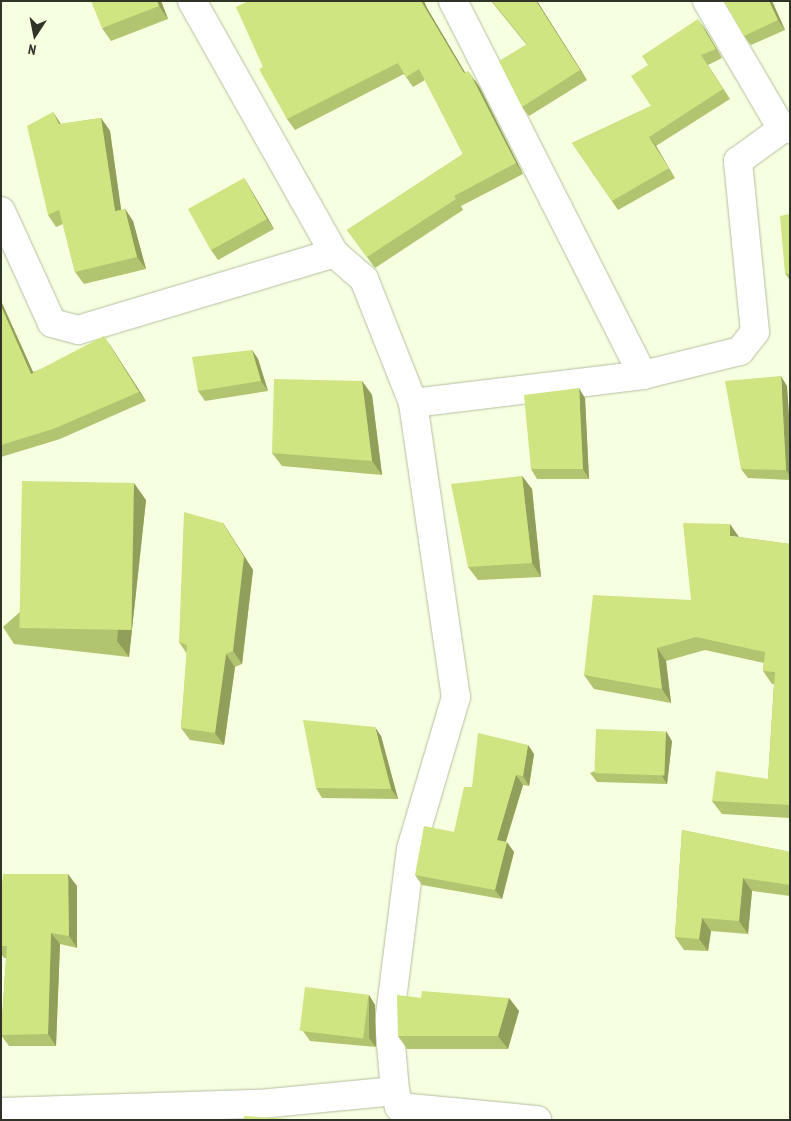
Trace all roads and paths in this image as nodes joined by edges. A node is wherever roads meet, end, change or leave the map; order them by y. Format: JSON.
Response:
{"nodes":[{"id":1,"x":192,"y":1,"type":"edge"},
{"id":2,"x":453,"y":1,"type":"edge"},
{"id":3,"x":707,"y":1,"type":"edge"},
{"id":4,"x":786,"y":129,"type":"edge"},
{"id":5,"x":1,"y":211,"type":"edge"},
{"id":6,"x":334,"y":253,"type":"junction"},
{"id":7,"x":643,"y":375,"type":"junction"},
{"id":8,"x":413,"y":403,"type":"junction"},
{"id":9,"x":398,"y":1106,"type":"edge"},
{"id":10,"x":1,"y":1112,"type":"edge"},
{"id":11,"x":537,"y":1120,"type":"edge"}],
"edges":[{"from":1,"to":6,"type":"street"},
{"from":2,"to":7,"type":"street"},
{"from":3,"to":4,"type":"street"},
{"from":4,"to":7,"type":"street"},
{"from":5,"to":6,"type":"street"},
{"from":6,"to":8,"type":"street"},
{"from":7,"to":8,"type":"street"},
{"from":8,"to":9,"type":"street"},
{"from":9,"to":10,"type":"street"},
{"from":9,"to":11,"type":"street"}]}
